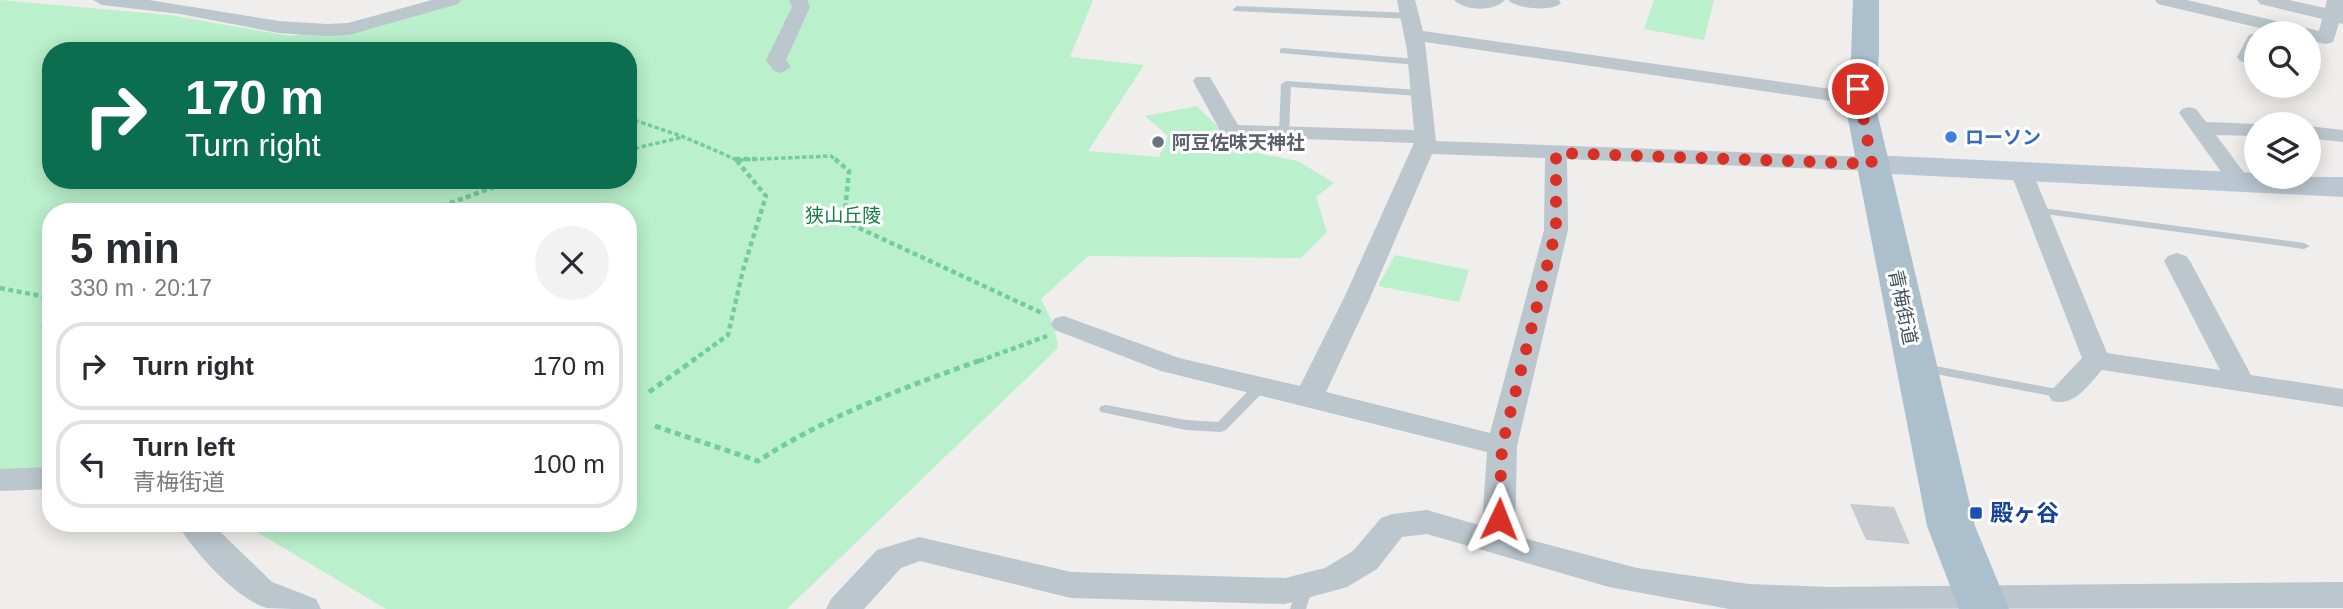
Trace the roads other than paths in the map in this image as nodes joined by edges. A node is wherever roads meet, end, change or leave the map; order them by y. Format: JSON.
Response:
{"nodes":[{"id":1,"x":102,"y":0,"type":"edge"},
{"id":2,"x":452,"y":0,"type":"edge"},
{"id":3,"x":798,"y":0,"type":"edge"},
{"id":4,"x":1463,"y":0,"type":"edge"},
{"id":5,"x":1496,"y":0,"type":"edge"},
{"id":6,"x":1517,"y":0,"type":"edge"},
{"id":7,"x":1867,"y":0,"type":"edge"},
{"id":8,"x":2164,"y":0,"type":"edge"},
{"id":9,"x":2266,"y":0,"type":"edge"},
{"id":10,"x":1552,"y":3,"type":"dead end"},
{"id":11,"x":1237,"y":9,"type":"dead end"},
{"id":12,"x":2337,"y":11,"type":"edge"},
{"id":13,"x":1410,"y":17,"type":"edge"},
{"id":14,"x":2244,"y":27,"type":"edge"},
{"id":15,"x":2321,"y":37,"type":"edge"},
{"id":16,"x":1283,"y":51,"type":"dead end"},
{"id":17,"x":1418,"y":62,"type":"junction"},
{"id":18,"x":781,"y":67,"type":"dead end"},
{"id":19,"x":1203,"y":81,"type":"dead end"},
{"id":20,"x":1419,"y":93,"type":"junction"},
{"id":21,"x":1858,"y":99,"type":"junction"},
{"id":22,"x":2244,"y":128,"type":"edge"},
{"id":23,"x":1284,"y":132,"type":"junction"},
{"id":24,"x":2321,"y":133,"type":"edge"},
{"id":25,"x":2343,"y":136,"type":"edge"},
{"id":26,"x":1425,"y":142,"type":"junction"},
{"id":27,"x":1556,"y":153,"type":"junction"},
{"id":28,"x":1872,"y":164,"type":"junction"},
{"id":29,"x":2021,"y":171,"type":"junction"},
{"id":30,"x":2240,"y":182,"type":"junction"},
{"id":31,"x":2343,"y":187,"type":"edge"},
{"id":32,"x":2035,"y":210,"type":"junction"},
{"id":33,"x":2304,"y":246,"type":"dead end"},
{"id":34,"x":2178,"y":261,"type":"dead end"},
{"id":35,"x":1067,"y":325,"type":"road end"},
{"id":36,"x":2096,"y":360,"type":"junction"},
{"id":37,"x":1916,"y":367,"type":"junction"},
{"id":38,"x":2241,"y":383,"type":"junction"},
{"id":39,"x":1260,"y":387,"type":"junction"},
{"id":40,"x":2062,"y":394,"type":"joint"},
{"id":41,"x":1309,"y":397,"type":"junction"},
{"id":42,"x":2343,"y":398,"type":"edge"},
{"id":43,"x":1106,"y":410,"type":"dead end"},
{"id":44,"x":1502,"y":446,"type":"junction"},
{"id":45,"x":42,"y":478,"type":"edge"},
{"id":46,"x":0,"y":480,"type":"edge"},
{"id":47,"x":200,"y":532,"type":"edge"},
{"id":48,"x":1498,"y":543,"type":"junction"},
{"id":49,"x":2343,"y":595,"type":"edge"},
{"id":50,"x":1301,"y":598,"type":"edge"},
{"id":51,"x":1678,"y":598,"type":"edge"},
{"id":52,"x":1981,"y":603,"type":"edge"},
{"id":53,"x":304,"y":609,"type":"edge"},
{"id":54,"x":843,"y":609,"type":"edge"}],
"edges":[{"from":1,"to":2,"type":"street"},
{"from":3,"to":18,"type":"street"},
{"from":4,"to":5,"type":"street"},
{"from":6,"to":10,"type":"street"},
{"from":7,"to":21,"type":"main road","name":"青梅街道"},
{"from":8,"to":14,"type":"street"},
{"from":9,"to":12,"type":"street"},
{"from":11,"to":13,"type":"lane"},
{"from":12,"to":15,"type":"street"},
{"from":13,"to":17,"type":"street"},
{"from":13,"to":21,"type":"street"},
{"from":16,"to":17,"type":"lane"},
{"from":17,"to":20,"type":"street"},
{"from":19,"to":23,"type":"street"},
{"from":20,"to":23,"type":"lane"},
{"from":20,"to":26,"type":"street"},
{"from":21,"to":28,"type":"main road","name":"青梅街道"},
{"from":22,"to":30,"type":"street"},
{"from":23,"to":26,"type":"street"},
{"from":24,"to":25,"type":"street"},
{"from":26,"to":27,"type":"street"},
{"from":26,"to":41,"type":"street"},
{"from":27,"to":28,"type":"street"},
{"from":27,"to":44,"type":"street"},
{"from":28,"to":29,"type":"street"},
{"from":28,"to":37,"type":"main road","name":"青梅街道"},
{"from":29,"to":30,"type":"street"},
{"from":29,"to":32,"type":"street"},
{"from":30,"to":31,"type":"street"},
{"from":32,"to":33,"type":"lane"},
{"from":32,"to":36,"type":"street"},
{"from":34,"to":38,"type":"street"},
{"from":35,"to":39,"type":"street"},
{"from":36,"to":38,"type":"street"},
{"from":36,"to":40,"type":"street"},
{"from":37,"to":40,"type":"lane"},
{"from":37,"to":52,"type":"main road","name":"青梅街道"},
{"from":38,"to":42,"type":"street"},
{"from":39,"to":41,"type":"street"},
{"from":39,"to":43,"type":"lane"},
{"from":41,"to":44,"type":"street"},
{"from":44,"to":48,"type":"street"},
{"from":45,"to":46,"type":"street"},
{"from":47,"to":53,"type":"street"},
{"from":48,"to":50,"type":"street"},
{"from":48,"to":51,"type":"street"},
{"from":49,"to":52,"type":"street"},
{"from":50,"to":54,"type":"street"},
{"from":51,"to":52,"type":"street"}]}
